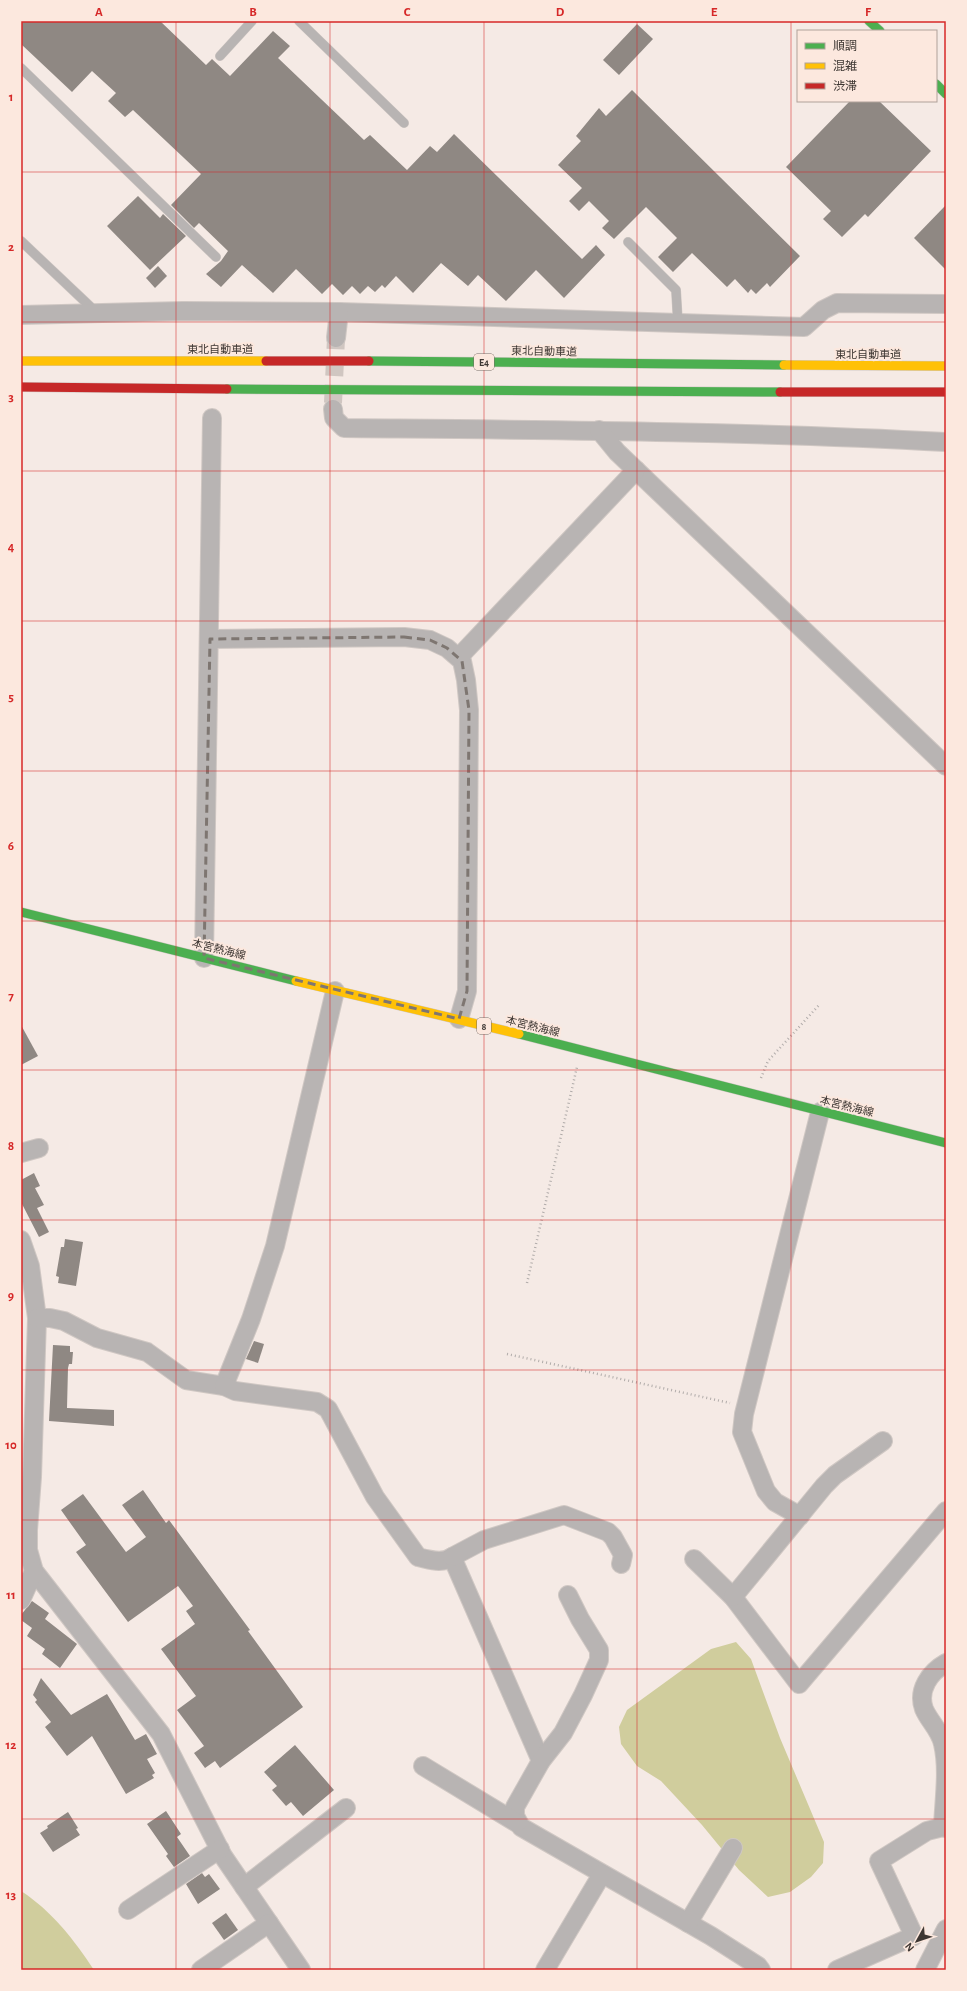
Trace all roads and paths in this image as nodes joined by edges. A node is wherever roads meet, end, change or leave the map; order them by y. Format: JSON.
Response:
{"nodes":[{"id":1,"x":299,"y":21,"type":"edge"},
{"id":2,"x":869,"y":21,"type":"edge"},
{"id":3,"x":247,"y":23,"type":"edge"},
{"id":4,"x":879,"y":30,"type":"edge"},
{"id":5,"x":220,"y":56,"type":"dead end"},
{"id":6,"x":21,"y":68,"type":"edge"},
{"id":7,"x":937,"y":85,"type":"edge"},
{"id":8,"x":946,"y":94,"type":"edge"},
{"id":9,"x":404,"y":123,"type":"dead end"},
{"id":10,"x":21,"y":241,"type":"edge"},
{"id":11,"x":628,"y":242,"type":"dead end"},
{"id":12,"x":216,"y":257,"type":"dead end"},
{"id":13,"x":946,"y":304,"type":"edge"},
{"id":14,"x":339,"y":312,"type":"junction"},
{"id":15,"x":97,"y":313,"type":"junction"},
{"id":16,"x":21,"y":315,"type":"edge"},
{"id":17,"x":678,"y":324,"type":"junction"},
{"id":18,"x":336,"y":338,"type":"tunnel mouth"},
{"id":19,"x":21,"y":361,"type":"edge"},
{"id":20,"x":946,"y":366,"type":"edge"},
{"id":21,"x":21,"y":387,"type":"edge"},
{"id":22,"x":946,"y":392,"type":"edge"},
{"id":23,"x":333,"y":410,"type":"tunnel mouth"},
{"id":24,"x":212,"y":418,"type":"dead end"},
{"id":25,"x":598,"y":430,"type":"junction"},
{"id":26,"x":946,"y":442,"type":"edge"},
{"id":27,"x":636,"y":470,"type":"junction"},
{"id":28,"x":210,"y":639,"type":"junction"},
{"id":29,"x":459,"y":657,"type":"junction"},
{"id":30,"x":946,"y":766,"type":"edge"},
{"id":31,"x":21,"y":912,"type":"edge"},
{"id":32,"x":204,"y":958,"type":"junction"},
{"id":33,"x":336,"y":991,"type":"junction"},
{"id":34,"x":820,"y":1004,"type":"dead end"},
{"id":35,"x":459,"y":1020,"type":"junction"},
{"id":36,"x":581,"y":1050,"type":"junction"},
{"id":37,"x":758,"y":1095,"type":"junction"},
{"id":38,"x":820,"y":1112,"type":"junction"},
{"id":39,"x":946,"y":1143,"type":"edge"},
{"id":40,"x":39,"y":1148,"type":"dead end"},
{"id":41,"x":21,"y":1153,"type":"edge"},
{"id":42,"x":21,"y":1240,"type":"edge"},
{"id":43,"x":527,"y":1283,"type":"dead end"},
{"id":44,"x":37,"y":1318,"type":"junction"},
{"id":45,"x":507,"y":1354,"type":"dead end"},
{"id":46,"x":224,"y":1386,"type":"junction"},
{"id":47,"x":746,"y":1406,"type":"junction"},
{"id":48,"x":884,"y":1441,"type":"dead end"},
{"id":49,"x":946,"y":1511,"type":"edge"},
{"id":50,"x":800,"y":1516,"type":"junction"},
{"id":51,"x":452,"y":1557,"type":"junction"},
{"id":52,"x":694,"y":1559,"type":"dead end"},
{"id":53,"x":621,"y":1564,"type":"dead end"},
{"id":54,"x":34,"y":1570,"type":"junction"},
{"id":55,"x":568,"y":1595,"type":"dead end"},
{"id":56,"x":733,"y":1597,"type":"junction"},
{"id":57,"x":21,"y":1600,"type":"edge"},
{"id":58,"x":946,"y":1663,"type":"edge"},
{"id":59,"x":541,"y":1761,"type":"junction"},
{"id":60,"x":423,"y":1766,"type":"dead end"},
{"id":61,"x":346,"y":1808,"type":"dead end"},
{"id":62,"x":517,"y":1822,"type":"junction"},
{"id":63,"x":944,"y":1827,"type":"edge"},
{"id":64,"x":733,"y":1848,"type":"dead end"},
{"id":65,"x":220,"y":1849,"type":"junction"},
{"id":66,"x":602,"y":1874,"type":"junction"},
{"id":67,"x":244,"y":1887,"type":"junction"},
{"id":68,"x":128,"y":1910,"type":"dead end"},
{"id":69,"x":269,"y":1923,"type":"junction"},
{"id":70,"x":688,"y":1923,"type":"junction"},
{"id":71,"x":946,"y":1929,"type":"edge"},
{"id":72,"x":201,"y":1970,"type":"edge"},
{"id":73,"x":301,"y":1970,"type":"edge"},
{"id":74,"x":545,"y":1970,"type":"edge"},
{"id":75,"x":761,"y":1970,"type":"edge"},
{"id":76,"x":837,"y":1970,"type":"edge"},
{"id":77,"x":926,"y":1970,"type":"edge"}],
"edges":[{"from":1,"to":9,"type":"lane"},
{"from":2,"to":4,"type":"main road"},
{"from":3,"to":5,"type":"lane"},
{"from":6,"to":12,"type":"lane"},
{"from":7,"to":8,"type":"main road"},
{"from":10,"to":15,"type":"lane"},
{"from":11,"to":17,"type":"lane"},
{"from":13,"to":17,"type":"street"},
{"from":14,"to":15,"type":"street"},
{"from":14,"to":17,"type":"street"},
{"from":14,"to":18,"type":"street"},
{"from":15,"to":16,"type":"street"},
{"from":19,"to":20,"type":"main road","name":"東北自動車道","number":"E4"},
{"from":21,"to":22,"type":"main road"},
{"from":23,"to":25,"type":"street"},
{"from":24,"to":28,"type":"street"},
{"from":25,"to":26,"type":"street"},
{"from":25,"to":27,"type":"street"},
{"from":27,"to":29,"type":"street"},
{"from":27,"to":30,"type":"street"},
{"from":28,"to":29,"type":"street"},
{"from":28,"to":32,"type":"street"},
{"from":29,"to":35,"type":"street"},
{"from":31,"to":32,"type":"main road","name":"本宮熱海線","number":"8"},
{"from":32,"to":33,"type":"main road","name":"本宮熱海線","number":"8"},
{"from":33,"to":35,"type":"main road","name":"本宮熱海線","number":"8"},
{"from":33,"to":46,"type":"street"},
{"from":34,"to":37,"type":"path"},
{"from":35,"to":36,"type":"main road","name":"本宮熱海線","number":"8"},
{"from":36,"to":37,"type":"main road","name":"本宮熱海線","number":"8"},
{"from":36,"to":43,"type":"path"},
{"from":37,"to":38,"type":"main road","name":"本宮熱海線","number":"8"},
{"from":38,"to":39,"type":"main road","name":"本宮熱海線","number":"8"},
{"from":38,"to":47,"type":"street"},
{"from":40,"to":41,"type":"street"},
{"from":42,"to":44,"type":"street"},
{"from":44,"to":46,"type":"street"},
{"from":44,"to":54,"type":"street"},
{"from":45,"to":47,"type":"path"},
{"from":46,"to":51,"type":"street"},
{"from":47,"to":50,"type":"street"},
{"from":48,"to":50,"type":"street"},
{"from":49,"to":56,"type":"street"},
{"from":50,"to":56,"type":"street"},
{"from":51,"to":53,"type":"street"},
{"from":51,"to":59,"type":"street"},
{"from":52,"to":56,"type":"street"},
{"from":54,"to":57,"type":"street"},
{"from":54,"to":65,"type":"street"},
{"from":55,"to":59,"type":"street"},
{"from":58,"to":63,"type":"street"},
{"from":59,"to":62,"type":"street"},
{"from":60,"to":62,"type":"street"},
{"from":61,"to":67,"type":"street"},
{"from":62,"to":66,"type":"street"},
{"from":63,"to":76,"type":"street"},
{"from":64,"to":70,"type":"street"},
{"from":65,"to":67,"type":"street"},
{"from":65,"to":68,"type":"street"},
{"from":66,"to":70,"type":"street"},
{"from":66,"to":74,"type":"street"},
{"from":67,"to":69,"type":"street"},
{"from":69,"to":72,"type":"street"},
{"from":69,"to":73,"type":"street"},
{"from":70,"to":75,"type":"street"},
{"from":71,"to":77,"type":"street"}]}
